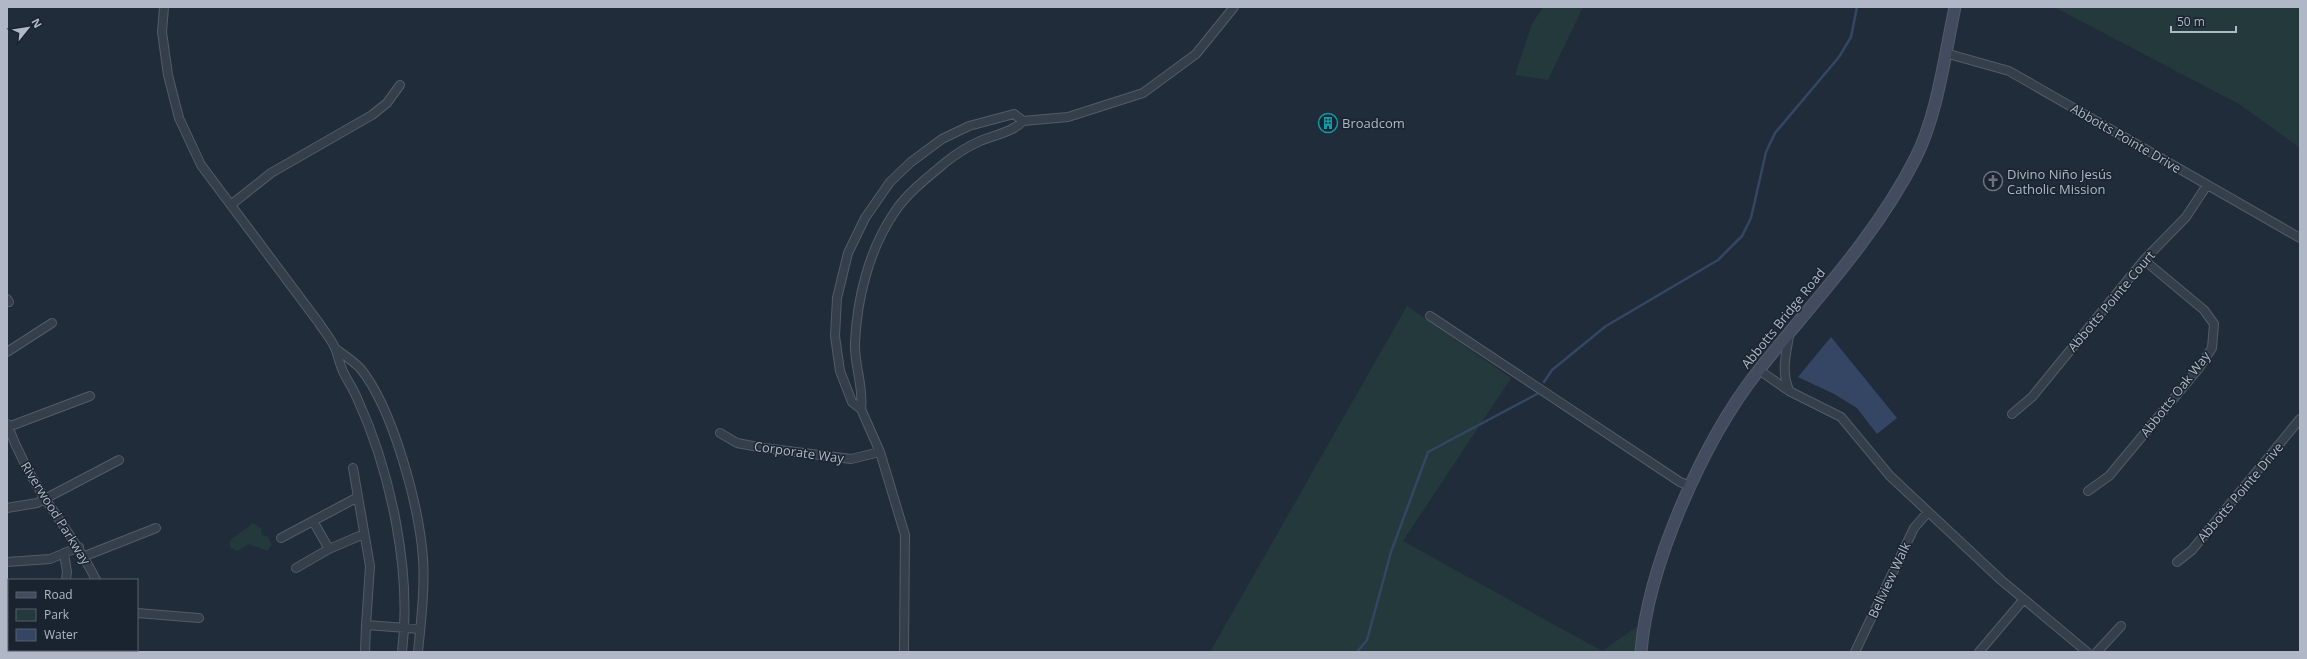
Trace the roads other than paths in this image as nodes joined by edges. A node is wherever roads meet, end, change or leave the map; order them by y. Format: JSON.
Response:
{"nodes":[{"id":1,"x":164,"y":7,"type":"edge"},
{"id":2,"x":1234,"y":7,"type":"edge"},
{"id":3,"x":1954,"y":7,"type":"edge"},
{"id":4,"x":1945,"y":53,"type":"junction"},
{"id":5,"x":400,"y":85,"type":"dead end"},
{"id":6,"x":1023,"y":121,"type":"junction"},
{"id":7,"x":2207,"y":185,"type":"junction"},
{"id":8,"x":232,"y":204,"type":"junction"},
{"id":9,"x":2300,"y":238,"type":"edge"},
{"id":10,"x":2144,"y":260,"type":"junction"},
{"id":11,"x":1430,"y":316,"type":"dead end"},
{"id":12,"x":52,"y":323,"type":"dead end"},
{"id":13,"x":1789,"y":336,"type":"junction"},
{"id":14,"x":336,"y":348,"type":"junction"},
{"id":15,"x":7,"y":352,"type":"edge"},
{"id":16,"x":1759,"y":370,"type":"junction"},
{"id":17,"x":1790,"y":391,"type":"junction"},
{"id":18,"x":90,"y":396,"type":"dead end"},
{"id":19,"x":861,"y":409,"type":"junction"},
{"id":20,"x":2012,"y":414,"type":"dead end"},
{"id":21,"x":2300,"y":420,"type":"edge"},
{"id":22,"x":8,"y":426,"type":"edge"},
{"id":23,"x":720,"y":433,"type":"dead end"},
{"id":24,"x":880,"y":452,"type":"junction"},
{"id":25,"x":119,"y":460,"type":"dead end"},
{"id":26,"x":353,"y":468,"type":"dead end"},
{"id":27,"x":1690,"y":486,"type":"junction"},
{"id":28,"x":2088,"y":491,"type":"dead end"},
{"id":29,"x":358,"y":497,"type":"junction"},
{"id":30,"x":45,"y":499,"type":"junction"},
{"id":31,"x":7,"y":508,"type":"edge"},
{"id":32,"x":1928,"y":512,"type":"junction"},
{"id":33,"x":313,"y":521,"type":"junction"},
{"id":34,"x":156,"y":528,"type":"dead end"},
{"id":35,"x":364,"y":534,"type":"junction"},
{"id":36,"x":281,"y":538,"type":"dead end"},
{"id":37,"x":79,"y":547,"type":"junction"},
{"id":38,"x":329,"y":550,"type":"junction"},
{"id":39,"x":64,"y":553,"type":"junction"},
{"id":40,"x":85,"y":556,"type":"junction"},
{"id":41,"x":7,"y":562,"type":"edge"},
{"id":42,"x":2177,"y":562,"type":"dead end"},
{"id":43,"x":296,"y":568,"type":"dead end"},
{"id":44,"x":66,"y":579,"type":"edge"},
{"id":45,"x":96,"y":579,"type":"edge"},
{"id":46,"x":2024,"y":599,"type":"junction"},
{"id":47,"x":138,"y":613,"type":"edge"},
{"id":48,"x":199,"y":618,"type":"dead end"},
{"id":49,"x":366,"y":625,"type":"junction"},
{"id":50,"x":2121,"y":626,"type":"dead end"},
{"id":51,"x":405,"y":627,"type":"junction"},
{"id":52,"x":420,"y":628,"type":"junction"},
{"id":53,"x":365,"y":652,"type":"edge"},
{"id":54,"x":402,"y":652,"type":"edge"},
{"id":55,"x":418,"y":652,"type":"edge"},
{"id":56,"x":904,"y":652,"type":"edge"},
{"id":57,"x":1641,"y":652,"type":"edge"},
{"id":58,"x":1855,"y":652,"type":"edge"},
{"id":59,"x":1979,"y":652,"type":"edge"},
{"id":60,"x":2087,"y":652,"type":"edge"},
{"id":61,"x":2097,"y":652,"type":"edge"}],
"edges":[{"from":1,"to":8,"type":"street"},
{"from":2,"to":6,"type":"street"},
{"from":3,"to":4,"type":"main road","name":"Abbotts Bridge Road"},
{"from":4,"to":7,"type":"street","name":"Abbotts Pointe Drive"},
{"from":4,"to":13,"type":"main road","name":"Abbotts Bridge Road"},
{"from":5,"to":8,"type":"street"},
{"from":6,"to":19,"type":"street"},
{"from":6,"to":19,"type":"street"},
{"from":7,"to":9,"type":"street","name":"Abbotts Pointe Drive"},
{"from":7,"to":10,"type":"street","name":"Abbotts Pointe Court"},
{"from":8,"to":14,"type":"street"},
{"from":10,"to":20,"type":"street","name":"Abbotts Pointe Court"},
{"from":10,"to":28,"type":"street","name":"Abbotts Oak Way"},
{"from":11,"to":27,"type":"street"},
{"from":12,"to":15,"type":"street"},
{"from":13,"to":16,"type":"main road","name":"Abbotts Bridge Road"},
{"from":13,"to":17,"type":"street"},
{"from":14,"to":51,"type":"street"},
{"from":14,"to":52,"type":"street"},
{"from":16,"to":17,"type":"street"},
{"from":16,"to":27,"type":"main road","name":"Abbotts Bridge Road"},
{"from":17,"to":32,"type":"street"},
{"from":18,"to":22,"type":"street"},
{"from":19,"to":24,"type":"street"},
{"from":21,"to":42,"type":"street","name":"Abbotts Pointe Drive"},
{"from":22,"to":30,"type":"street","name":"Riverwood Parkway"},
{"from":23,"to":24,"type":"street","name":"Corporate Way"},
{"from":24,"to":56,"type":"street"},
{"from":25,"to":30,"type":"street"},
{"from":26,"to":29,"type":"street"},
{"from":27,"to":57,"type":"main road","name":"Abbotts Bridge Road"},
{"from":29,"to":33,"type":"street"},
{"from":29,"to":35,"type":"street"},
{"from":30,"to":31,"type":"street"},
{"from":30,"to":37,"type":"street","name":"Riverwood Parkway"},
{"from":32,"to":46,"type":"street"},
{"from":32,"to":58,"type":"street","name":"Bellview Walk"},
{"from":33,"to":36,"type":"street"},
{"from":33,"to":38,"type":"street"},
{"from":34,"to":40,"type":"street"},
{"from":35,"to":38,"type":"street"},
{"from":35,"to":49,"type":"street"},
{"from":37,"to":39,"type":"street"},
{"from":37,"to":40,"type":"street","name":"Riverwood Parkway"},
{"from":38,"to":43,"type":"street"},
{"from":39,"to":41,"type":"street"},
{"from":39,"to":44,"type":"street"},
{"from":40,"to":45,"type":"street","name":"Riverwood Parkway"},
{"from":46,"to":59,"type":"street"},
{"from":46,"to":60,"type":"street"},
{"from":47,"to":48,"type":"street"},
{"from":49,"to":51,"type":"street"},
{"from":49,"to":53,"type":"street"},
{"from":50,"to":61,"type":"street"},
{"from":51,"to":52,"type":"street"},
{"from":51,"to":54,"type":"street"},
{"from":52,"to":55,"type":"street"}]}
